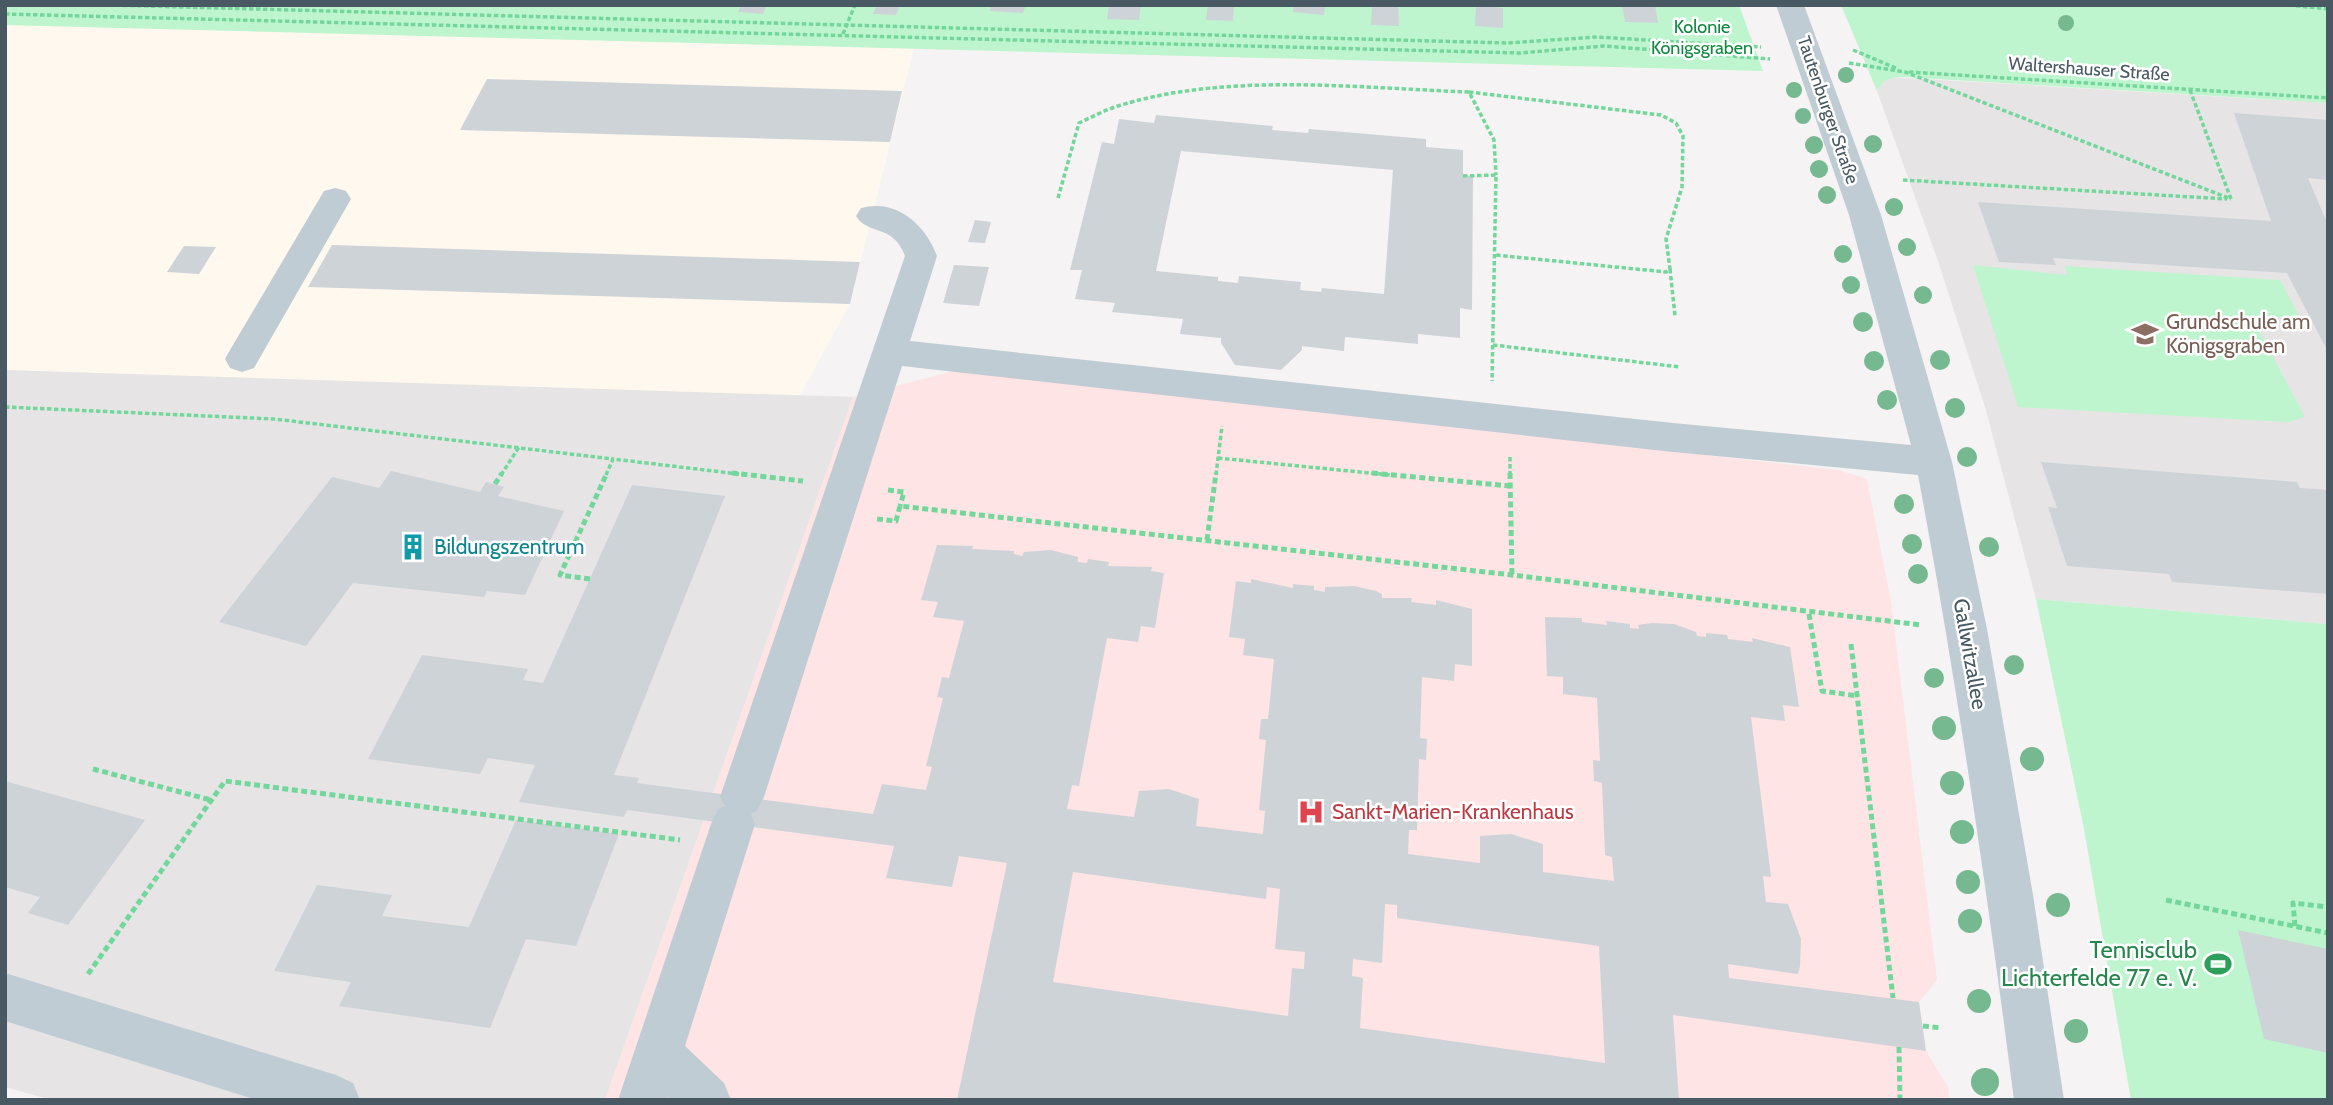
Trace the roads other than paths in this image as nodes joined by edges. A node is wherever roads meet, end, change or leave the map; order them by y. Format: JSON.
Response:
{"nodes":[{"id":1,"x":1790,"y":5,"type":"edge"},
{"id":2,"x":335,"y":199,"type":"dead end"},
{"id":3,"x":1865,"y":215,"type":"joint"},
{"id":4,"x":872,"y":216,"type":"dead end"},
{"id":5,"x":889,"y":352,"type":"junction"},
{"id":6,"x":242,"y":359,"type":"dead end"},
{"id":7,"x":1934,"y":462,"type":"junction"},
{"id":8,"x":5,"y":997,"type":"edge"},
{"id":9,"x":657,"y":1054,"type":"junction"},
{"id":10,"x":336,"y":1100,"type":"edge"},
{"id":11,"x":643,"y":1100,"type":"edge"},
{"id":12,"x":707,"y":1100,"type":"edge"},
{"id":13,"x":2039,"y":1100,"type":"edge"}],
"edges":[{"from":1,"to":3,"type":"street","name":"Tautenburger Straße"},
{"from":2,"to":6,"type":"street"},
{"from":3,"to":7,"type":"street","name":"Gallwitzallee"},
{"from":4,"to":5,"type":"street"},
{"from":5,"to":7,"type":"street"},
{"from":5,"to":9,"type":"street"},
{"from":7,"to":13,"type":"street","name":"Gallwitzallee"},
{"from":8,"to":10,"type":"street"},
{"from":9,"to":11,"type":"street"},
{"from":9,"to":12,"type":"street"}]}
